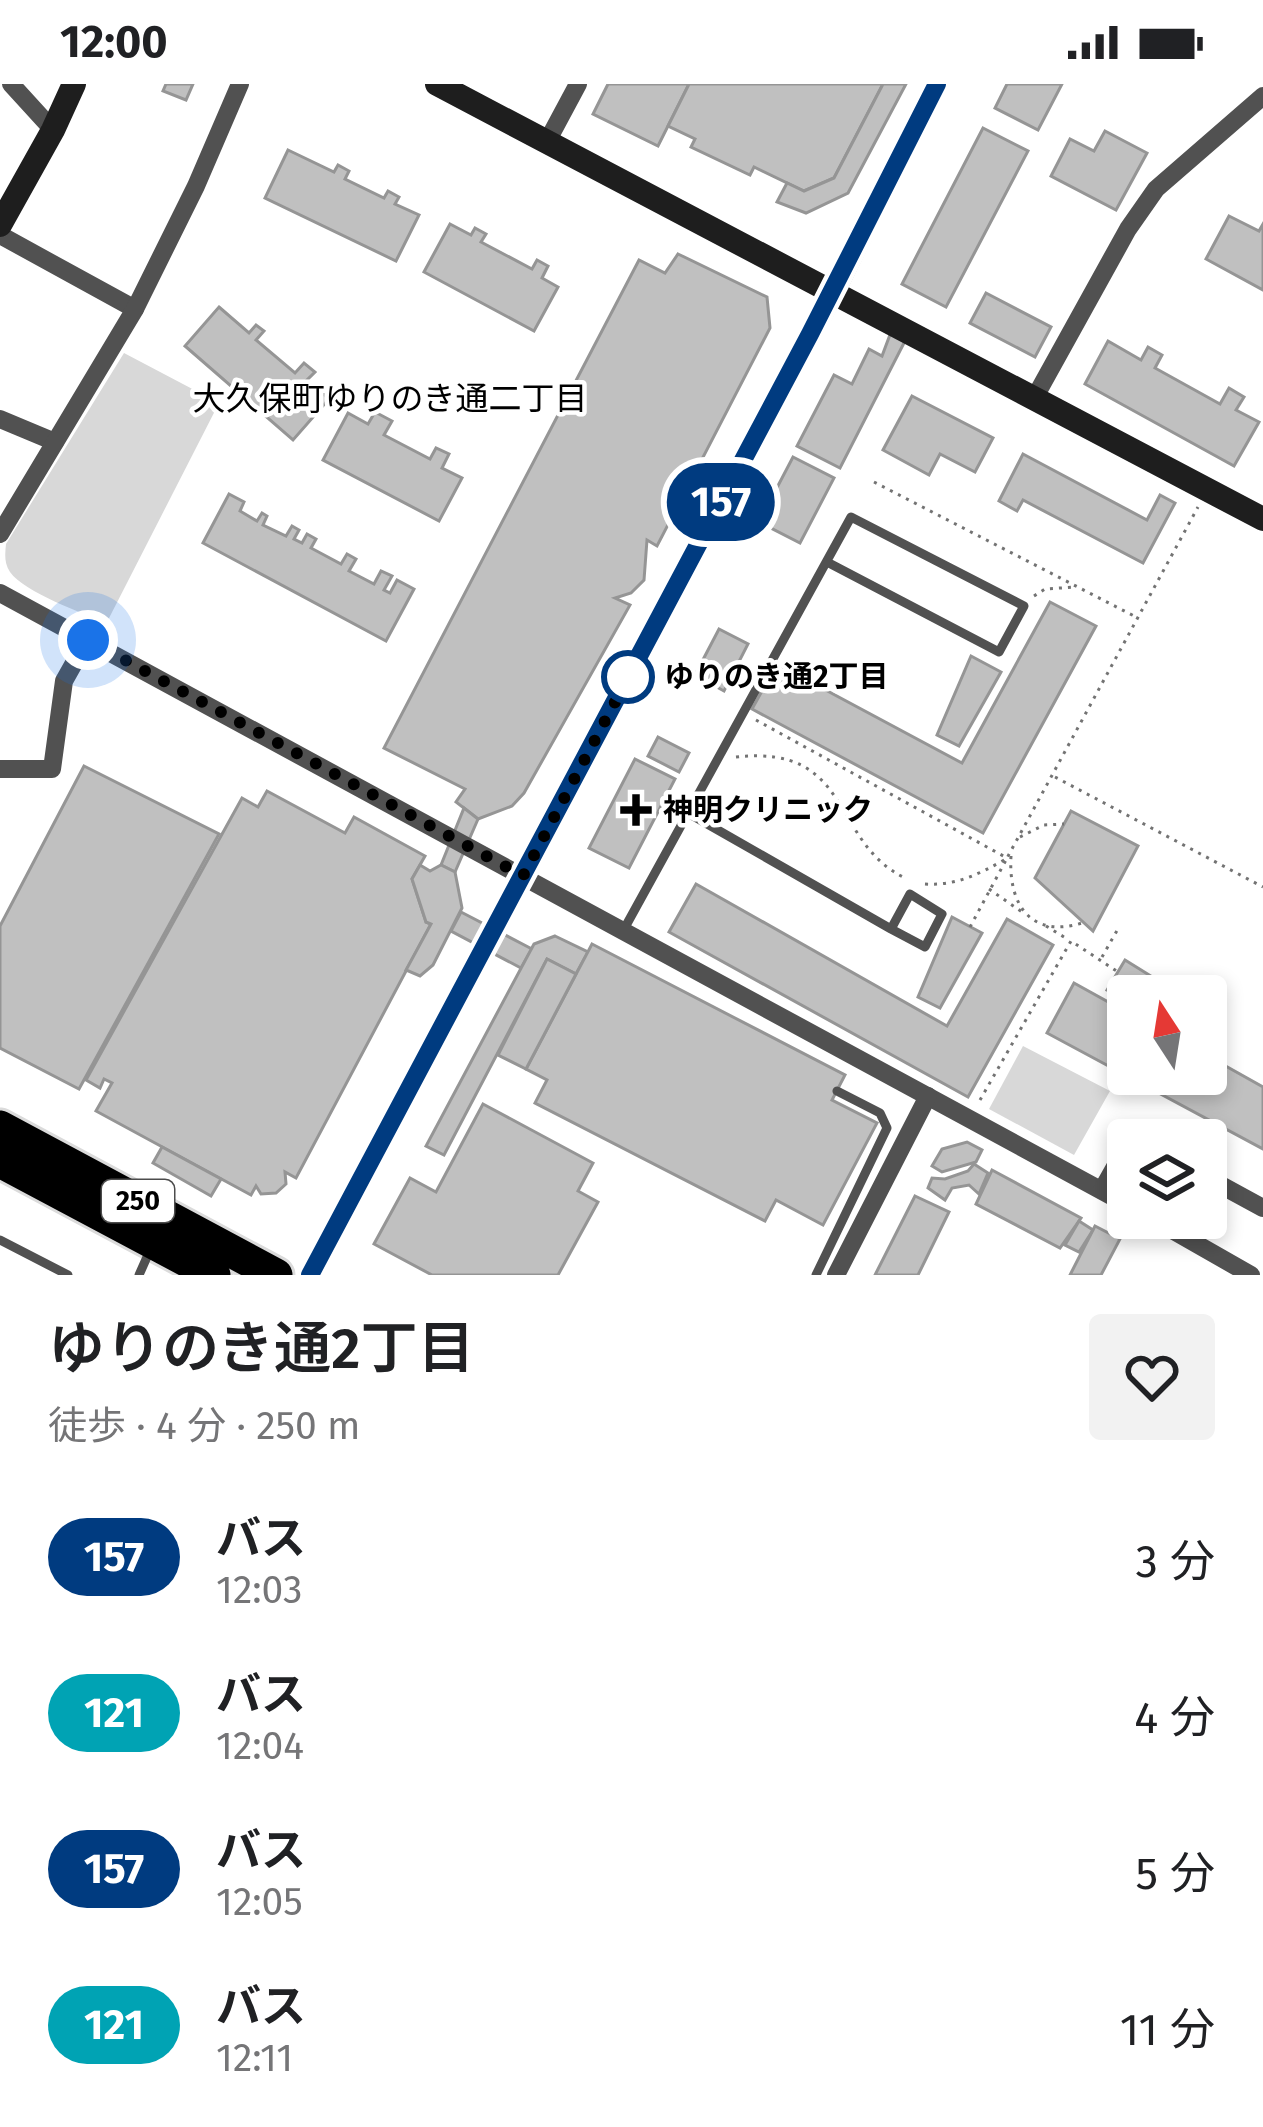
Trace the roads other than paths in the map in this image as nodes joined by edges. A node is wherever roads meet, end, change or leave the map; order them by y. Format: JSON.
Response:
{"nodes":[{"id":1,"x":11,"y":84,"type":"edge"},
{"id":2,"x":74,"y":84,"type":"edge"},
{"id":3,"x":240,"y":84,"type":"edge"},
{"id":4,"x":437,"y":84,"type":"edge"},
{"id":5,"x":578,"y":84,"type":"edge"},
{"id":6,"x":937,"y":84,"type":"edge"},
{"id":7,"x":1263,"y":96,"type":"edge"},
{"id":8,"x":53,"y":130,"type":"junction"},
{"id":9,"x":548,"y":140,"type":"junction"},
{"id":10,"x":0,"y":225,"type":"edge"},
{"id":11,"x":0,"y":235,"type":"edge"},
{"id":12,"x":832,"y":292,"type":"junction"},
{"id":13,"x":135,"y":309,"type":"junction"},
{"id":14,"x":1035,"y":398,"type":"junction"},
{"id":15,"x":0,"y":418,"type":"edge"},
{"id":16,"x":55,"y":442,"type":"junction"},
{"id":17,"x":1263,"y":519,"type":"edge"},
{"id":18,"x":3,"y":523,"type":"edge"},
{"id":19,"x":827,"y":562,"type":"junction"},
{"id":20,"x":0,"y":593,"type":"edge"},
{"id":21,"x":88,"y":640,"type":"junction"},
{"id":22,"x":0,"y":770,"type":"edge"},
{"id":23,"x":688,"y":814,"type":"junction"},
{"id":24,"x":523,"y":876,"type":"junction"},
{"id":25,"x":891,"y":929,"type":"junction"},
{"id":26,"x":623,"y":931,"type":"junction"},
{"id":27,"x":837,"y":1091,"type":"dead end"},
{"id":28,"x":928,"y":1096,"type":"junction"},
{"id":29,"x":0,"y":1127,"type":"edge"},
{"id":30,"x":0,"y":1161,"type":"edge"},
{"id":31,"x":1107,"y":1182,"type":"edge"},
{"id":32,"x":1227,"y":1188,"type":"edge"},
{"id":33,"x":1102,"y":1190,"type":"junction"},
{"id":34,"x":1107,"y":1193,"type":"edge"},
{"id":35,"x":1263,"y":1208,"type":"edge"},
{"id":36,"x":1187,"y":1239,"type":"edge"},
{"id":37,"x":0,"y":1240,"type":"edge"},
{"id":38,"x":153,"y":1243,"type":"junction"},
{"id":39,"x":68,"y":1275,"type":"edge"},
{"id":40,"x":139,"y":1275,"type":"edge"},
{"id":41,"x":214,"y":1275,"type":"edge"},
{"id":42,"x":276,"y":1275,"type":"edge"},
{"id":43,"x":310,"y":1275,"type":"edge"},
{"id":44,"x":816,"y":1275,"type":"edge"},
{"id":45,"x":836,"y":1275,"type":"edge"},
{"id":46,"x":1251,"y":1275,"type":"edge"}],
"edges":[{"from":1,"to":8,"type":"street"},
{"from":2,"to":8,"type":"street"},
{"from":3,"to":13,"type":"street"},
{"from":4,"to":9,"type":"street"},
{"from":5,"to":9,"type":"street"},
{"from":6,"to":12,"type":"street"},
{"from":7,"to":14,"type":"street"},
{"from":8,"to":10,"type":"street"},
{"from":9,"to":12,"type":"street"},
{"from":11,"to":13,"type":"street"},
{"from":12,"to":14,"type":"street"},
{"from":12,"to":24,"type":"street"},
{"from":13,"to":16,"type":"street"},
{"from":14,"to":17,"type":"street"},
{"from":15,"to":16,"type":"street"},
{"from":16,"to":18,"type":"street"},
{"from":19,"to":19,"type":"lane"},
{"from":19,"to":23,"type":"lane"},
{"from":20,"to":21,"type":"street"},
{"from":21,"to":22,"type":"street"},
{"from":21,"to":24,"type":"street"},
{"from":23,"to":25,"type":"lane"},
{"from":23,"to":26,"type":"lane"},
{"from":24,"to":26,"type":"street"},
{"from":24,"to":43,"type":"street"},
{"from":25,"to":25,"type":"lane"},
{"from":26,"to":28,"type":"street"},
{"from":27,"to":44,"type":"lane"},
{"from":28,"to":33,"type":"street"},
{"from":28,"to":45,"type":"street"},
{"from":29,"to":42,"type":"highway","number":"250"},
{"from":30,"to":38,"type":"highway","number":"250"},
{"from":31,"to":33,"type":"street"},
{"from":32,"to":35,"type":"street"},
{"from":33,"to":34,"type":"street"},
{"from":36,"to":46,"type":"street"},
{"from":37,"to":39,"type":"lane"},
{"from":38,"to":40,"type":"lane"},
{"from":38,"to":41,"type":"highway","number":"250"}]}
